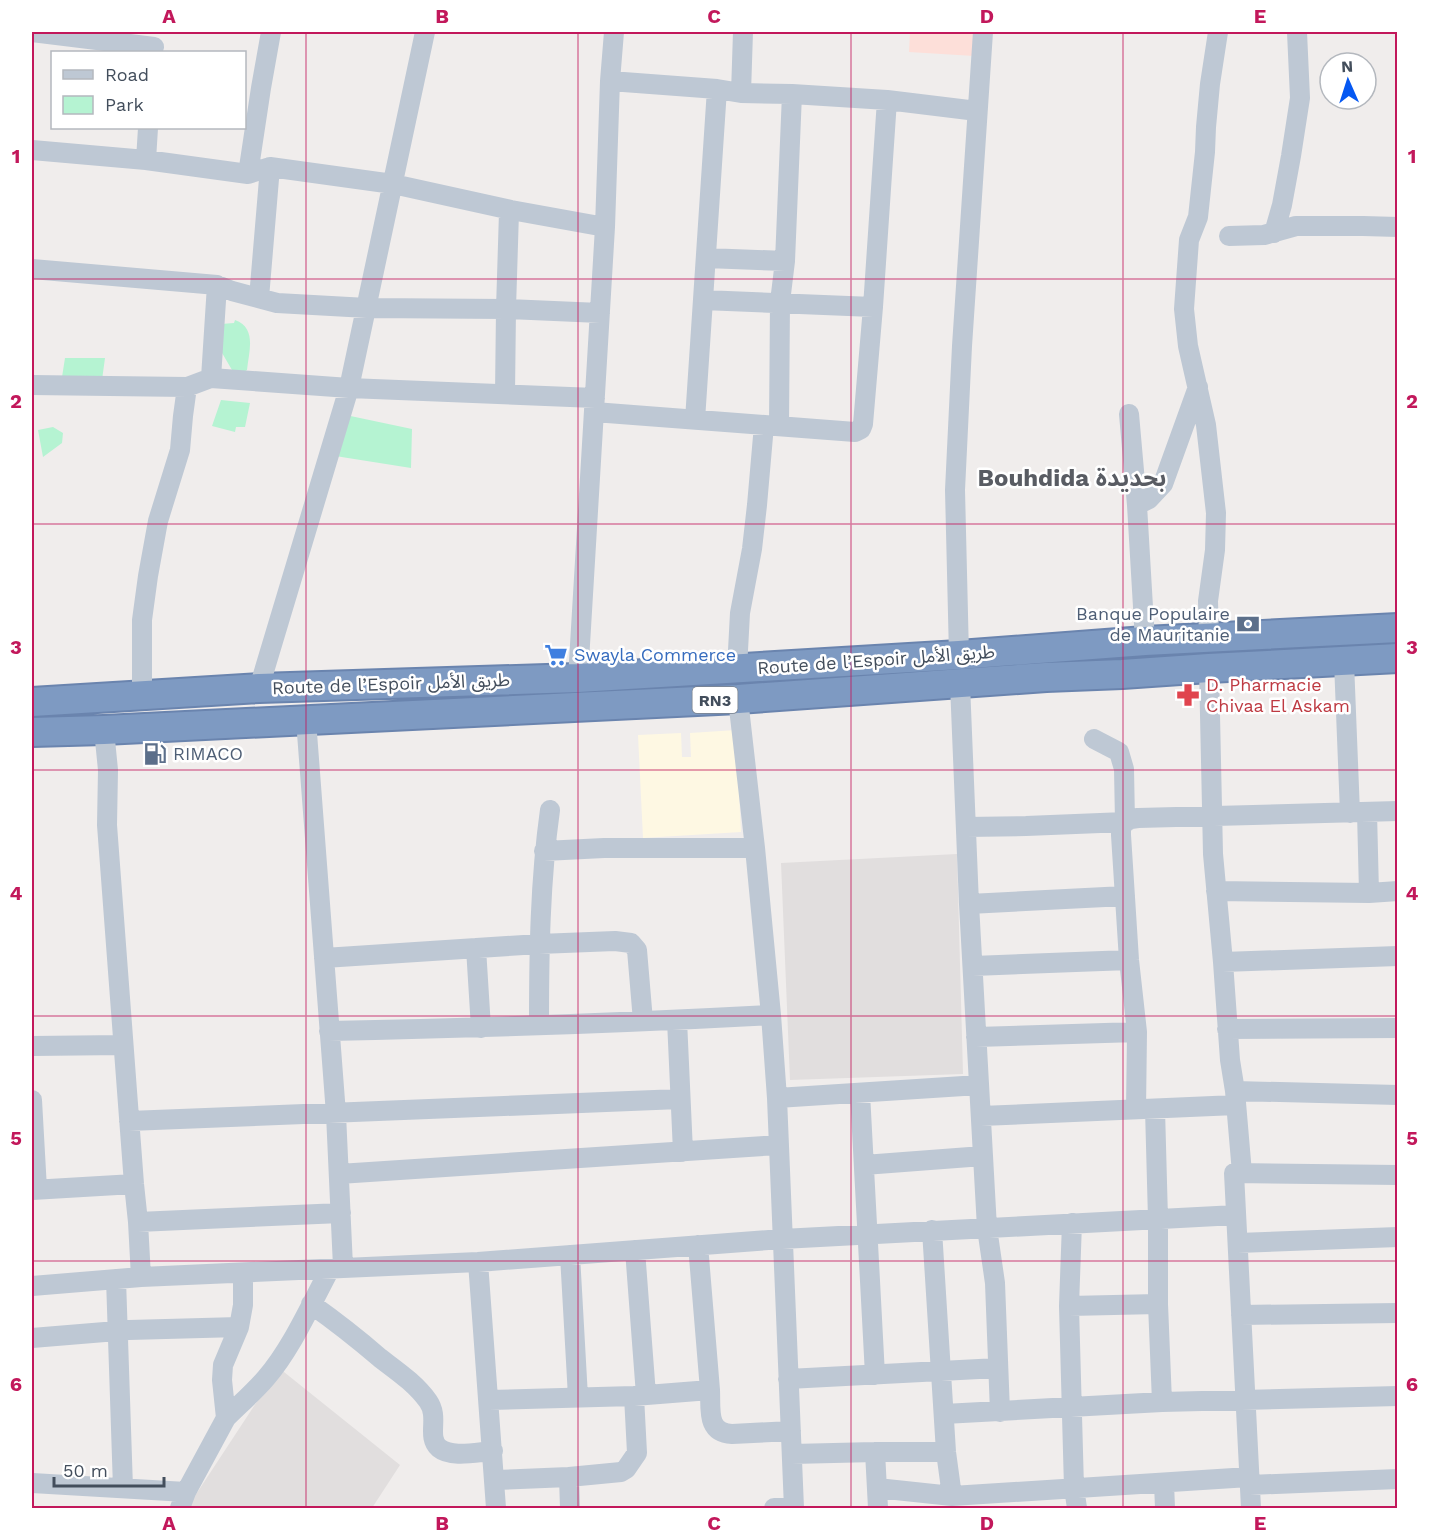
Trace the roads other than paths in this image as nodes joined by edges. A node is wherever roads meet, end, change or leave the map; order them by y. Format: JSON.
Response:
{"nodes":[{"id":1,"x":32,"y":32,"type":"edge"},
{"id":2,"x":271,"y":32,"type":"edge"},
{"id":3,"x":425,"y":32,"type":"edge"},
{"id":4,"x":614,"y":32,"type":"edge"},
{"id":5,"x":744,"y":32,"type":"edge"},
{"id":6,"x":983,"y":32,"type":"edge"},
{"id":7,"x":1218,"y":32,"type":"edge"},
{"id":8,"x":1297,"y":32,"type":"edge"},
{"id":9,"x":154,"y":44,"type":"edge"},
{"id":10,"x":610,"y":81,"type":"junction"},
{"id":11,"x":717,"y":89,"type":"junction"},
{"id":12,"x":741,"y":93,"type":"junction"},
{"id":13,"x":792,"y":94,"type":"junction"},
{"id":14,"x":888,"y":100,"type":"junction"},
{"id":15,"x":977,"y":111,"type":"junction"},
{"id":16,"x":148,"y":129,"type":"edge"},
{"id":17,"x":32,"y":150,"type":"edge"},
{"id":18,"x":146,"y":160,"type":"junction"},
{"id":19,"x":270,"y":167,"type":"junction"},
{"id":20,"x":248,"y":174,"type":"junction"},
{"id":21,"x":393,"y":184,"type":"junction"},
{"id":22,"x":511,"y":210,"type":"junction"},
{"id":23,"x":605,"y":227,"type":"junction"},
{"id":24,"x":1398,"y":227,"type":"edge"},
{"id":25,"x":1274,"y":233,"type":"junction"},
{"id":26,"x":1228,"y":236,"type":"dead end"},
{"id":27,"x":706,"y":258,"type":"junction"},
{"id":28,"x":785,"y":261,"type":"junction"},
{"id":29,"x":32,"y":269,"type":"edge"},
{"id":30,"x":217,"y":285,"type":"junction"},
{"id":31,"x":259,"y":298,"type":"junction"},
{"id":32,"x":703,"y":300,"type":"junction"},
{"id":33,"x":780,"y":302,"type":"junction"},
{"id":34,"x":873,"y":307,"type":"junction"},
{"id":35,"x":367,"y":309,"type":"junction"},
{"id":36,"x":506,"y":309,"type":"junction"},
{"id":37,"x":600,"y":312,"type":"junction"},
{"id":38,"x":211,"y":378,"type":"junction"},
{"id":39,"x":187,"y":387,"type":"junction"},
{"id":40,"x":1198,"y":387,"type":"junction"},
{"id":41,"x":349,"y":388,"type":"junction"},
{"id":42,"x":32,"y":390,"type":"edge"},
{"id":43,"x":506,"y":394,"type":"junction"},
{"id":44,"x":594,"y":405,"type":"junction"},
{"id":45,"x":1129,"y":414,"type":"dead end"},
{"id":46,"x":695,"y":420,"type":"junction"},
{"id":47,"x":771,"y":425,"type":"junction"},
{"id":48,"x":1137,"y":505,"type":"junction"},
{"id":49,"x":1398,"y":628,"type":"edge"},
{"id":50,"x":1209,"y":638,"type":"junction"},
{"id":51,"x":1145,"y":641,"type":"junction"},
{"id":52,"x":959,"y":655,"type":"junction"},
{"id":53,"x":1398,"y":658,"type":"edge"},
{"id":54,"x":1344,"y":662,"type":"junction"},
{"id":55,"x":1209,"y":668,"type":"junction"},
{"id":56,"x":737,"y":669,"type":"junction"},
{"id":57,"x":578,"y":678,"type":"junction"},
{"id":58,"x":960,"y":684,"type":"junction"},
{"id":59,"x":259,"y":688,"type":"junction"},
{"id":60,"x":142,"y":696,"type":"junction"},
{"id":61,"x":738,"y":699,"type":"junction"},
{"id":62,"x":32,"y":702,"type":"edge"},
{"id":63,"x":306,"y":720,"type":"junction"},
{"id":64,"x":104,"y":730,"type":"junction"},
{"id":65,"x":32,"y":732,"type":"edge"},
{"id":66,"x":1094,"y":739,"type":"dead end"},
{"id":67,"x":550,"y":810,"type":"dead end"},
{"id":68,"x":1398,"y":811,"type":"edge"},
{"id":69,"x":1358,"y":813,"type":"junction"},
{"id":70,"x":1212,"y":816,"type":"junction"},
{"id":71,"x":1125,"y":822,"type":"junction"},
{"id":72,"x":966,"y":827,"type":"junction"},
{"id":73,"x":755,"y":848,"type":"junction"},
{"id":74,"x":544,"y":852,"type":"junction"},
{"id":75,"x":1216,"y":891,"type":"junction"},
{"id":76,"x":1398,"y":891,"type":"edge"},
{"id":77,"x":1369,"y":893,"type":"junction"},
{"id":78,"x":1125,"y":896,"type":"junction"},
{"id":79,"x":969,"y":904,"type":"junction"},
{"id":80,"x":539,"y":944,"type":"junction"},
{"id":81,"x":476,"y":948,"type":"junction"},
{"id":82,"x":1398,"y":956,"type":"edge"},
{"id":83,"x":324,"y":958,"type":"junction"},
{"id":84,"x":1129,"y":960,"type":"junction"},
{"id":85,"x":1223,"y":962,"type":"junction"},
{"id":86,"x":973,"y":966,"type":"junction"},
{"id":87,"x":771,"y":1015,"type":"junction"},
{"id":88,"x":678,"y":1020,"type":"junction"},
{"id":89,"x":643,"y":1021,"type":"junction"},
{"id":90,"x":539,"y":1025,"type":"junction"},
{"id":91,"x":481,"y":1028,"type":"junction"},
{"id":92,"x":1398,"y":1028,"type":"edge"},
{"id":93,"x":1227,"y":1029,"type":"junction"},
{"id":94,"x":329,"y":1031,"type":"junction"},
{"id":95,"x":1137,"y":1032,"type":"junction"},
{"id":96,"x":976,"y":1037,"type":"junction"},
{"id":97,"x":123,"y":1045,"type":"junction"},
{"id":98,"x":32,"y":1046,"type":"edge"},
{"id":99,"x":979,"y":1085,"type":"junction"},
{"id":100,"x":860,"y":1094,"type":"junction"},
{"id":101,"x":1398,"y":1095,"type":"edge"},
{"id":102,"x":777,"y":1098,"type":"junction"},
{"id":103,"x":1235,"y":1098,"type":"junction"},
{"id":104,"x":681,"y":1099,"type":"junction"},
{"id":105,"x":32,"y":1100,"type":"edge"},
{"id":106,"x":1155,"y":1109,"type":"junction"},
{"id":107,"x":1136,"y":1110,"type":"junction"},
{"id":108,"x":336,"y":1114,"type":"junction"},
{"id":109,"x":981,"y":1116,"type":"junction"},
{"id":110,"x":129,"y":1121,"type":"junction"},
{"id":111,"x":778,"y":1145,"type":"junction"},
{"id":112,"x":682,"y":1152,"type":"junction"},
{"id":113,"x":983,"y":1156,"type":"junction"},
{"id":114,"x":864,"y":1165,"type":"junction"},
{"id":115,"x":1242,"y":1173,"type":"junction"},
{"id":116,"x":339,"y":1174,"type":"junction"},
{"id":117,"x":1398,"y":1175,"type":"edge"},
{"id":118,"x":134,"y":1184,"type":"junction"},
{"id":119,"x":34,"y":1190,"type":"edge"},
{"id":120,"x":341,"y":1213,"type":"junction"},
{"id":121,"x":1236,"y":1215,"type":"junction"},
{"id":122,"x":1158,"y":1219,"type":"junction"},
{"id":123,"x":138,"y":1222,"type":"junction"},
{"id":124,"x":1072,"y":1223,"type":"junction"},
{"id":125,"x":987,"y":1228,"type":"junction"},
{"id":126,"x":932,"y":1230,"type":"junction"},
{"id":127,"x":868,"y":1235,"type":"junction"},
{"id":128,"x":1398,"y":1237,"type":"edge"},
{"id":129,"x":782,"y":1239,"type":"junction"},
{"id":130,"x":1238,"y":1243,"type":"junction"},
{"id":131,"x":698,"y":1245,"type":"junction"},
{"id":132,"x":635,"y":1250,"type":"junction"},
{"id":133,"x":570,"y":1255,"type":"junction"},
{"id":134,"x":478,"y":1262,"type":"junction"},
{"id":135,"x":336,"y":1268,"type":"junction"},
{"id":136,"x":243,"y":1273,"type":"junction"},
{"id":137,"x":141,"y":1277,"type":"junction"},
{"id":138,"x":116,"y":1280,"type":"junction"},
{"id":139,"x":32,"y":1286,"type":"edge"},
{"id":140,"x":311,"y":1304,"type":"junction"},
{"id":141,"x":1158,"y":1304,"type":"junction"},
{"id":142,"x":1069,"y":1306,"type":"junction"},
{"id":143,"x":1398,"y":1313,"type":"edge"},
{"id":144,"x":1241,"y":1315,"type":"junction"},
{"id":145,"x":239,"y":1327,"type":"junction"},
{"id":146,"x":118,"y":1331,"type":"junction"},
{"id":147,"x":32,"y":1338,"type":"edge"},
{"id":148,"x":998,"y":1368,"type":"junction"},
{"id":149,"x":941,"y":1370,"type":"junction"},
{"id":150,"x":875,"y":1375,"type":"junction"},
{"id":151,"x":788,"y":1379,"type":"junction"},
{"id":152,"x":710,"y":1390,"type":"junction"},
{"id":153,"x":640,"y":1395,"type":"junction"},
{"id":154,"x":1398,"y":1396,"type":"edge"},
{"id":155,"x":578,"y":1397,"type":"junction"},
{"id":156,"x":489,"y":1400,"type":"junction"},
{"id":157,"x":1245,"y":1400,"type":"junction"},
{"id":158,"x":1162,"y":1402,"type":"junction"},
{"id":159,"x":1072,"y":1406,"type":"junction"},
{"id":160,"x":1000,"y":1412,"type":"junction"},
{"id":161,"x":944,"y":1414,"type":"junction"},
{"id":162,"x":226,"y":1418,"type":"junction"},
{"id":163,"x":791,"y":1431,"type":"junction"},
{"id":164,"x":493,"y":1450,"type":"junction"},
{"id":165,"x":875,"y":1452,"type":"junction"},
{"id":166,"x":946,"y":1452,"type":"junction"},
{"id":167,"x":792,"y":1454,"type":"junction"},
{"id":168,"x":569,"y":1477,"type":"junction"},
{"id":169,"x":1398,"y":1479,"type":"edge"},
{"id":170,"x":495,"y":1480,"type":"junction"},
{"id":171,"x":1250,"y":1481,"type":"junction"},
{"id":172,"x":32,"y":1483,"type":"edge"},
{"id":173,"x":1164,"y":1483,"type":"junction"},
{"id":174,"x":123,"y":1488,"type":"junction"},
{"id":175,"x":877,"y":1488,"type":"junction"},
{"id":176,"x":1074,"y":1488,"type":"junction"},
{"id":177,"x":183,"y":1500,"type":"edge"},
{"id":178,"x":1010,"y":1501,"type":"edge"},
{"id":179,"x":952,"y":1502,"type":"edge"},
{"id":180,"x":794,"y":1508,"type":"edge"},
{"id":181,"x":496,"y":1509,"type":"edge"},
{"id":182,"x":570,"y":1509,"type":"edge"},
{"id":183,"x":774,"y":1509,"type":"edge"},
{"id":184,"x":878,"y":1509,"type":"edge"},
{"id":185,"x":1077,"y":1509,"type":"edge"},
{"id":186,"x":1165,"y":1509,"type":"edge"},
{"id":187,"x":1251,"y":1509,"type":"edge"}],
"edges":[{"from":1,"to":9,"type":"street"},
{"from":2,"to":20,"type":"street"},
{"from":3,"to":21,"type":"street"},
{"from":4,"to":10,"type":"street"},
{"from":5,"to":12,"type":"street"},
{"from":6,"to":15,"type":"street"},
{"from":7,"to":40,"type":"street"},
{"from":8,"to":25,"type":"street"},
{"from":10,"to":11,"type":"street"},
{"from":10,"to":23,"type":"street"},
{"from":11,"to":12,"type":"street"},
{"from":11,"to":27,"type":"street"},
{"from":12,"to":13,"type":"street"},
{"from":13,"to":14,"type":"street"},
{"from":13,"to":28,"type":"street"},
{"from":14,"to":15,"type":"street"},
{"from":14,"to":34,"type":"street"},
{"from":15,"to":52,"type":"street"},
{"from":16,"to":18,"type":"street"},
{"from":17,"to":18,"type":"street"},
{"from":18,"to":20,"type":"street"},
{"from":19,"to":20,"type":"street"},
{"from":19,"to":21,"type":"street"},
{"from":19,"to":31,"type":"street"},
{"from":21,"to":22,"type":"street"},
{"from":21,"to":35,"type":"street"},
{"from":22,"to":23,"type":"street"},
{"from":22,"to":36,"type":"street"},
{"from":23,"to":37,"type":"street"},
{"from":24,"to":25,"type":"street"},
{"from":25,"to":26,"type":"street"},
{"from":27,"to":28,"type":"street"},
{"from":27,"to":32,"type":"street"},
{"from":28,"to":33,"type":"street"},
{"from":29,"to":30,"type":"street"},
{"from":30,"to":31,"type":"street"},
{"from":30,"to":38,"type":"street"},
{"from":31,"to":35,"type":"street"},
{"from":32,"to":33,"type":"street"},
{"from":32,"to":46,"type":"street"},
{"from":33,"to":34,"type":"street"},
{"from":33,"to":47,"type":"street"},
{"from":34,"to":47,"type":"street"},
{"from":35,"to":36,"type":"street"},
{"from":35,"to":41,"type":"street"},
{"from":36,"to":37,"type":"street"},
{"from":36,"to":43,"type":"street"},
{"from":37,"to":44,"type":"street"},
{"from":38,"to":39,"type":"street"},
{"from":38,"to":41,"type":"street"},
{"from":39,"to":42,"type":"street"},
{"from":39,"to":60,"type":"street"},
{"from":40,"to":48,"type":"street"},
{"from":40,"to":50,"type":"street"},
{"from":41,"to":43,"type":"street"},
{"from":41,"to":59,"type":"street"},
{"from":43,"to":44,"type":"street"},
{"from":44,"to":46,"type":"street"},
{"from":44,"to":57,"type":"street"},
{"from":45,"to":48,"type":"street"},
{"from":46,"to":47,"type":"street"},
{"from":47,"to":56,"type":"street"},
{"from":48,"to":51,"type":"street"},
{"from":49,"to":50,"type":"highway","name":"Route de l’Espoir طريق الأمل","number":"RN3"},
{"from":50,"to":51,"type":"highway","name":"Route de l’Espoir طريق الأمل","number":"RN3"},
{"from":51,"to":52,"type":"highway","name":"Route de l’Espoir طريق الأمل","number":"RN3"},
{"from":52,"to":56,"type":"highway","name":"Route de l’Espoir طريق الأمل","number":"RN3"},
{"from":53,"to":54,"type":"highway","name":"Route de l’Espoir طريق الأمل","number":"RN3"},
{"from":54,"to":55,"type":"highway","name":"Route de l’Espoir طريق الأمل","number":"RN3"},
{"from":54,"to":69,"type":"street"},
{"from":55,"to":58,"type":"highway","name":"Route de l’Espoir طريق الأمل","number":"RN3"},
{"from":55,"to":70,"type":"street"},
{"from":56,"to":57,"type":"highway","name":"Route de l’Espoir طريق الأمل","number":"RN3"},
{"from":57,"to":59,"type":"highway","name":"Route de l’Espoir طريق الأمل","number":"RN3"},
{"from":58,"to":61,"type":"highway","name":"Route de l’Espoir طريق الأمل","number":"RN3"},
{"from":58,"to":72,"type":"street"},
{"from":59,"to":60,"type":"highway","name":"Route de l’Espoir طريق الأمل","number":"RN3"},
{"from":60,"to":62,"type":"highway","name":"Route de l’Espoir طريق الأمل","number":"RN3"},
{"from":61,"to":63,"type":"highway","name":"Route de l’Espoir طريق الأمل","number":"RN3"},
{"from":61,"to":73,"type":"street"},
{"from":63,"to":64,"type":"highway","name":"Route de l’Espoir طريق الأمل","number":"RN3"},
{"from":63,"to":83,"type":"street"},
{"from":64,"to":65,"type":"highway","name":"Route de l’Espoir طريق الأمل","number":"RN3"},
{"from":64,"to":97,"type":"street"},
{"from":66,"to":71,"type":"street"},
{"from":67,"to":74,"type":"street"},
{"from":68,"to":69,"type":"street"},
{"from":69,"to":70,"type":"street"},
{"from":69,"to":77,"type":"street"},
{"from":70,"to":71,"type":"street"},
{"from":70,"to":75,"type":"street"},
{"from":71,"to":72,"type":"street"},
{"from":71,"to":78,"type":"street"},
{"from":72,"to":79,"type":"street"},
{"from":73,"to":74,"type":"street"},
{"from":73,"to":87,"type":"street"},
{"from":74,"to":80,"type":"street"},
{"from":75,"to":77,"type":"street"},
{"from":75,"to":85,"type":"street"},
{"from":76,"to":77,"type":"street"},
{"from":78,"to":79,"type":"street"},
{"from":78,"to":84,"type":"street"},
{"from":79,"to":86,"type":"street"},
{"from":80,"to":81,"type":"street"},
{"from":80,"to":89,"type":"street"},
{"from":80,"to":90,"type":"street"},
{"from":81,"to":83,"type":"street"},
{"from":81,"to":91,"type":"street"},
{"from":82,"to":85,"type":"street"},
{"from":83,"to":94,"type":"street"},
{"from":84,"to":86,"type":"street"},
{"from":84,"to":95,"type":"street"},
{"from":85,"to":93,"type":"street"},
{"from":86,"to":96,"type":"street"},
{"from":87,"to":88,"type":"street"},
{"from":87,"to":102,"type":"street"},
{"from":88,"to":89,"type":"street"},
{"from":88,"to":104,"type":"street"},
{"from":89,"to":90,"type":"street"},
{"from":90,"to":91,"type":"street"},
{"from":91,"to":94,"type":"street"},
{"from":92,"to":93,"type":"street"},
{"from":93,"to":103,"type":"street"},
{"from":94,"to":108,"type":"street"},
{"from":95,"to":96,"type":"street"},
{"from":95,"to":107,"type":"street"},
{"from":96,"to":99,"type":"street"},
{"from":97,"to":98,"type":"street"},
{"from":97,"to":110,"type":"street"},
{"from":99,"to":100,"type":"street"},
{"from":99,"to":109,"type":"street"},
{"from":100,"to":102,"type":"street"},
{"from":100,"to":114,"type":"street"},
{"from":101,"to":103,"type":"street"},
{"from":102,"to":111,"type":"street"},
{"from":103,"to":106,"type":"street"},
{"from":103,"to":115,"type":"street"},
{"from":104,"to":108,"type":"street"},
{"from":104,"to":112,"type":"street"},
{"from":105,"to":119,"type":"street"},
{"from":106,"to":107,"type":"street"},
{"from":106,"to":122,"type":"street"},
{"from":107,"to":109,"type":"street"},
{"from":108,"to":110,"type":"street"},
{"from":108,"to":116,"type":"street"},
{"from":109,"to":113,"type":"street"},
{"from":110,"to":118,"type":"street"},
{"from":111,"to":112,"type":"street"},
{"from":111,"to":129,"type":"street"},
{"from":112,"to":116,"type":"street"},
{"from":113,"to":114,"type":"street"},
{"from":113,"to":125,"type":"street"},
{"from":114,"to":127,"type":"street"},
{"from":115,"to":117,"type":"street"},
{"from":115,"to":121,"type":"street"},
{"from":116,"to":120,"type":"street"},
{"from":118,"to":119,"type":"street"},
{"from":118,"to":123,"type":"street"},
{"from":120,"to":123,"type":"street"},
{"from":120,"to":135,"type":"street"},
{"from":121,"to":122,"type":"street"},
{"from":121,"to":130,"type":"street"},
{"from":122,"to":124,"type":"street"},
{"from":122,"to":141,"type":"street"},
{"from":123,"to":137,"type":"street"},
{"from":124,"to":125,"type":"street"},
{"from":124,"to":142,"type":"street"},
{"from":125,"to":126,"type":"street"},
{"from":125,"to":148,"type":"street"},
{"from":126,"to":127,"type":"street"},
{"from":126,"to":149,"type":"street"},
{"from":127,"to":129,"type":"street"},
{"from":127,"to":150,"type":"street"},
{"from":128,"to":130,"type":"street"},
{"from":129,"to":131,"type":"street"},
{"from":129,"to":151,"type":"street"},
{"from":130,"to":144,"type":"street"},
{"from":131,"to":132,"type":"street"},
{"from":131,"to":152,"type":"street"},
{"from":132,"to":133,"type":"street"},
{"from":132,"to":153,"type":"street"},
{"from":133,"to":134,"type":"street"},
{"from":133,"to":155,"type":"street"},
{"from":134,"to":135,"type":"street"},
{"from":134,"to":156,"type":"street"},
{"from":135,"to":136,"type":"street"},
{"from":135,"to":140,"type":"street"},
{"from":136,"to":137,"type":"street"},
{"from":136,"to":145,"type":"street"},
{"from":137,"to":138,"type":"street"},
{"from":138,"to":139,"type":"street"},
{"from":138,"to":146,"type":"street"},
{"from":140,"to":162,"type":"street"},
{"from":140,"to":164,"type":"street"},
{"from":141,"to":142,"type":"street"},
{"from":141,"to":158,"type":"street"},
{"from":142,"to":159,"type":"street"},
{"from":143,"to":144,"type":"street"},
{"from":144,"to":157,"type":"street"},
{"from":145,"to":146,"type":"street"},
{"from":145,"to":162,"type":"street"},
{"from":146,"to":147,"type":"street"},
{"from":146,"to":174,"type":"street"},
{"from":148,"to":149,"type":"street"},
{"from":148,"to":160,"type":"street"},
{"from":149,"to":150,"type":"street"},
{"from":149,"to":161,"type":"street"},
{"from":150,"to":151,"type":"street"},
{"from":151,"to":163,"type":"street"},
{"from":152,"to":153,"type":"street"},
{"from":152,"to":163,"type":"street"},
{"from":153,"to":155,"type":"street"},
{"from":153,"to":168,"type":"street"},
{"from":154,"to":157,"type":"street"},
{"from":155,"to":156,"type":"street"},
{"from":156,"to":164,"type":"street"},
{"from":157,"to":158,"type":"street"},
{"from":157,"to":171,"type":"street"},
{"from":158,"to":159,"type":"street"},
{"from":159,"to":160,"type":"street"},
{"from":159,"to":176,"type":"street"},
{"from":160,"to":161,"type":"street"},
{"from":161,"to":166,"type":"street"},
{"from":162,"to":177,"type":"street"},
{"from":163,"to":167,"type":"street"},
{"from":164,"to":170,"type":"street"},
{"from":165,"to":166,"type":"street"},
{"from":165,"to":167,"type":"street"},
{"from":165,"to":175,"type":"street"},
{"from":166,"to":179,"type":"street"},
{"from":167,"to":180,"type":"street"},
{"from":168,"to":170,"type":"street"},
{"from":168,"to":182,"type":"street"},
{"from":169,"to":171,"type":"street"},
{"from":170,"to":181,"type":"street"},
{"from":171,"to":173,"type":"street"},
{"from":171,"to":187,"type":"street"},
{"from":172,"to":174,"type":"street"},
{"from":173,"to":176,"type":"street"},
{"from":173,"to":186,"type":"street"},
{"from":174,"to":177,"type":"street"},
{"from":175,"to":179,"type":"street"},
{"from":175,"to":184,"type":"street"},
{"from":176,"to":178,"type":"street"},
{"from":176,"to":185,"type":"street"},
{"from":178,"to":179,"type":"street"},
{"from":180,"to":183,"type":"street"}]}
